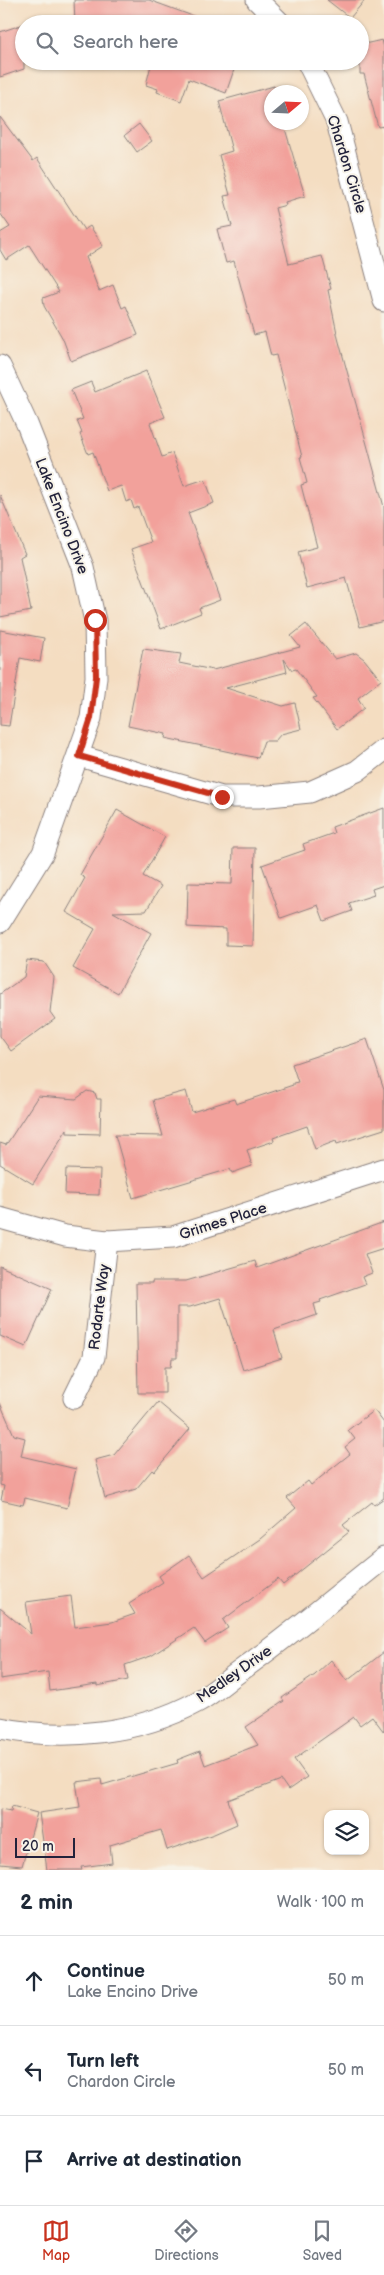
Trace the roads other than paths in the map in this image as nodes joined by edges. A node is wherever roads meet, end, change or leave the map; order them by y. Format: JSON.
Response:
{"nodes":[{"id":1,"x":257,"y":0,"type":"edge"},
{"id":2,"x":272,"y":15,"type":"edge"},
{"id":3,"x":311,"y":70,"type":"edge"},
{"id":4,"x":384,"y":301,"type":"edge"},
{"id":5,"x":0,"y":366,"type":"edge"},
{"id":6,"x":384,"y":750,"type":"edge"},
{"id":7,"x":79,"y":756,"type":"junction"},
{"id":8,"x":0,"y":922,"type":"edge"},
{"id":9,"x":384,"y":1169,"type":"edge"},
{"id":10,"x":0,"y":1218,"type":"edge"},
{"id":11,"x":107,"y":1241,"type":"junction"},
{"id":12,"x":74,"y":1398,"type":"dead end"},
{"id":13,"x":384,"y":1558,"type":"edge"},
{"id":14,"x":0,"y":1728,"type":"edge"}],
"edges":[{"from":1,"to":2,"type":"street"},
{"from":3,"to":4,"type":"street","name":"Chardon Circle"},
{"from":5,"to":7,"type":"street","name":"Lake Encino Drive"},
{"from":6,"to":7,"type":"street"},
{"from":7,"to":8,"type":"street","name":"Lake Encino Drive"},
{"from":9,"to":11,"type":"street","name":"Grimes Place"},
{"from":10,"to":11,"type":"street","name":"Grimes Place"},
{"from":11,"to":12,"type":"street","name":"Rodarte Way"},
{"from":13,"to":14,"type":"street","name":"Medley Drive"}]}
